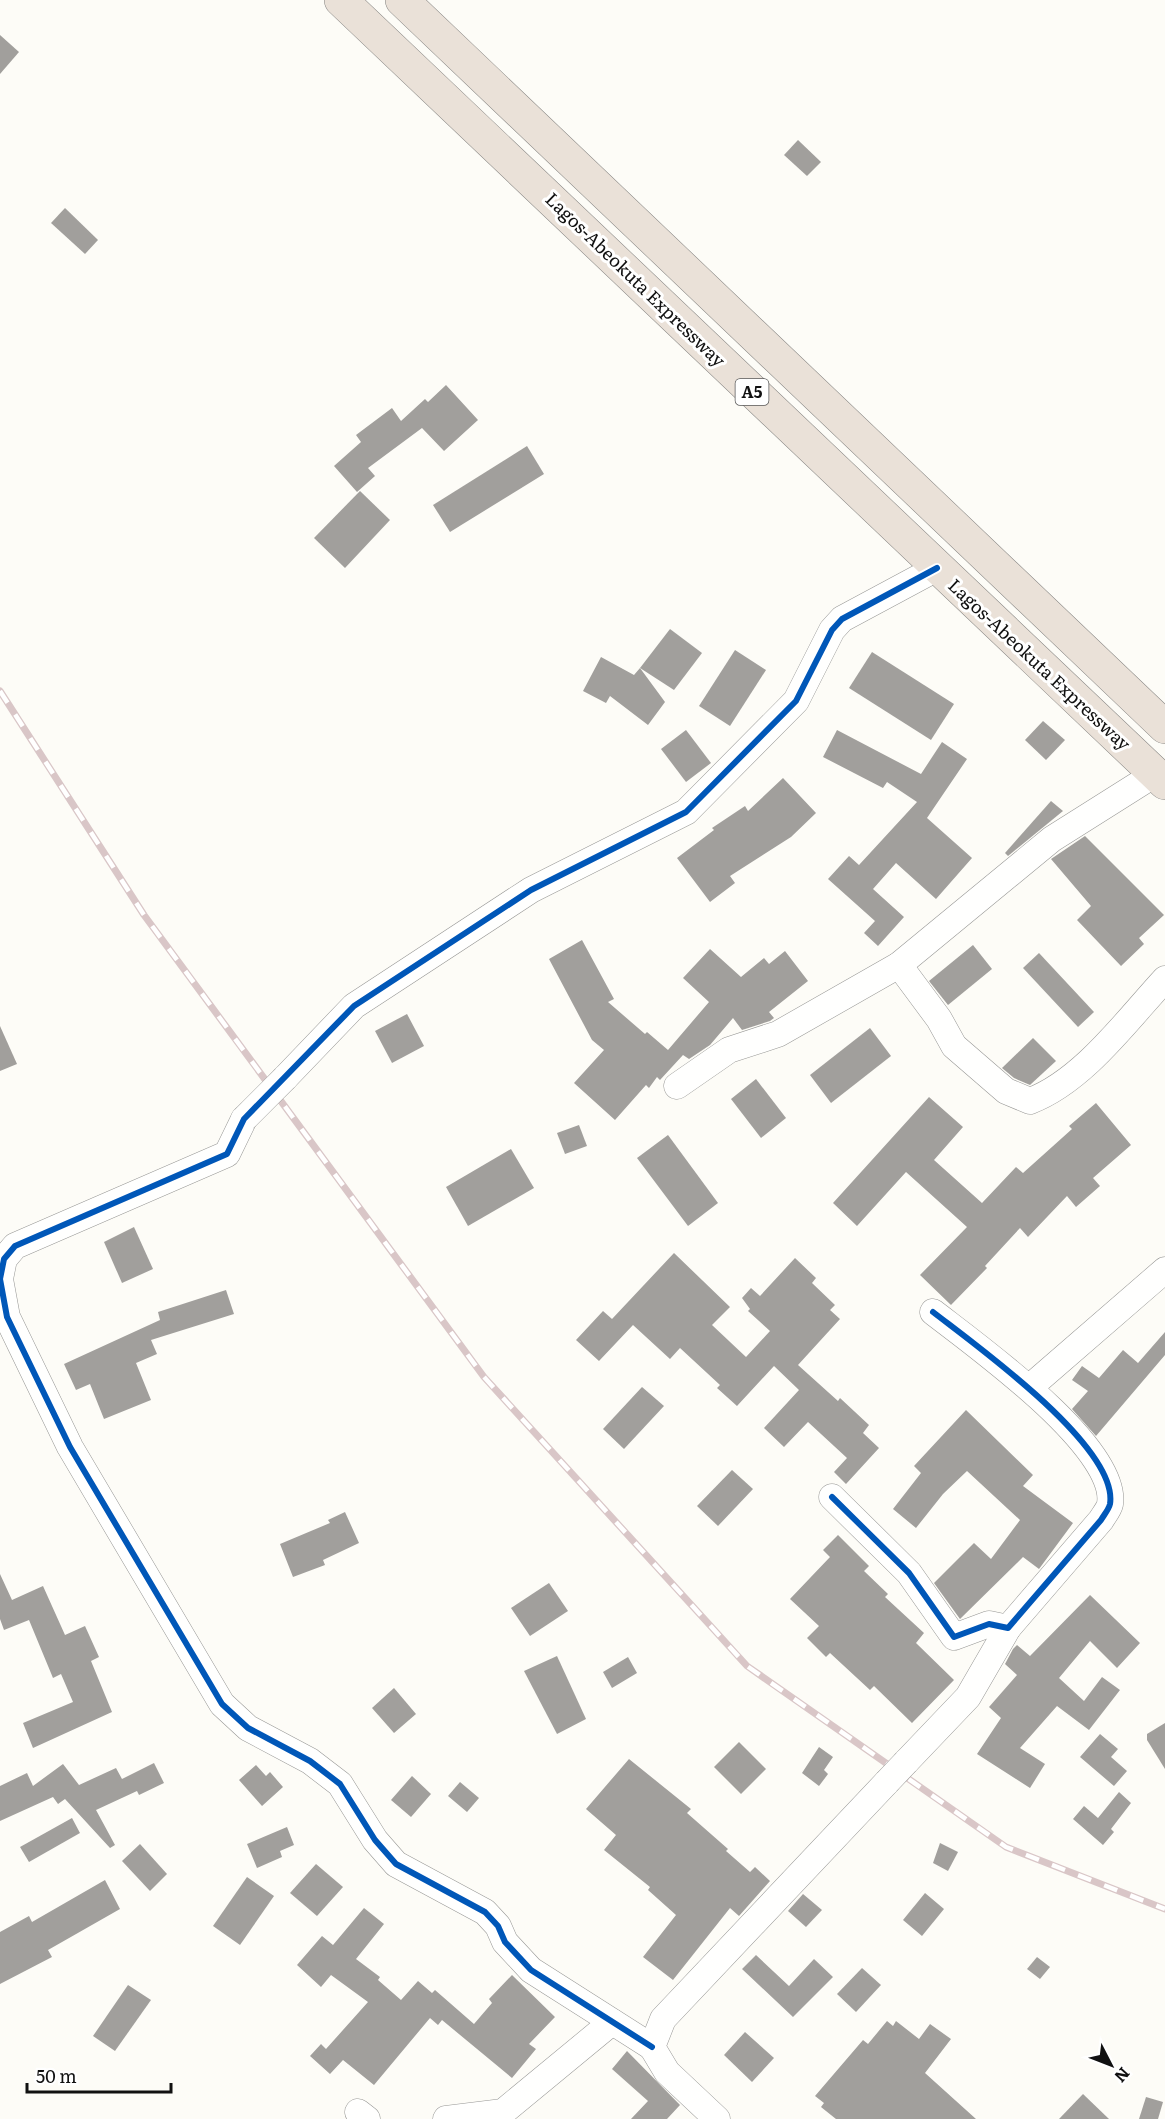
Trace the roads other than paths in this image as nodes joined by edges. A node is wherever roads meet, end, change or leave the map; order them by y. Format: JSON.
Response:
{"nodes":[{"id":1,"x":341,"y":0,"type":"edge"},
{"id":2,"x":402,"y":0,"type":"edge"},
{"id":3,"x":937,"y":568,"type":"junction"},
{"id":4,"x":1165,"y":727,"type":"edge"},
{"id":5,"x":1160,"y":779,"type":"edge"},
{"id":6,"x":899,"y":965,"type":"junction"},
{"id":7,"x":1165,"y":979,"type":"edge"},
{"id":8,"x":677,"y":1086,"type":"dead end"},
{"id":9,"x":1165,"y":1270,"type":"edge"},
{"id":10,"x":933,"y":1312,"type":"dead end"},
{"id":11,"x":1030,"y":1387,"type":"junction"},
{"id":12,"x":832,"y":1497,"type":"dead end"},
{"id":13,"x":1008,"y":1628,"type":"junction"},
{"id":14,"x":612,"y":2022,"type":"junction"},
{"id":15,"x":652,"y":2046,"type":"junction"},
{"id":16,"x":503,"y":2116,"type":"edge"},
{"id":17,"x":446,"y":2119,"type":"edge"},
{"id":18,"x":717,"y":2119,"type":"edge"}],
"edges":[{"from":1,"to":3,"type":"highway","name":"Lagos-Abeokuta Expressway","number":"A5"},
{"from":2,"to":4,"type":"highway","number":"A5"},
{"from":3,"to":5,"type":"highway","name":"Lagos-Abeokuta Expressway","number":"A5"},
{"from":3,"to":14,"type":"street","bridge":true},
{"from":5,"to":6,"type":"street"},
{"from":6,"to":7,"type":"street"},
{"from":6,"to":8,"type":"street"},
{"from":9,"to":11,"type":"street"},
{"from":10,"to":11,"type":"street"},
{"from":11,"to":13,"type":"street"},
{"from":12,"to":13,"type":"street"},
{"from":13,"to":15,"type":"street","bridge":true},
{"from":14,"to":15,"type":"street"},
{"from":14,"to":16,"type":"street"},
{"from":15,"to":18,"type":"street"},
{"from":16,"to":17,"type":"street"}]}
